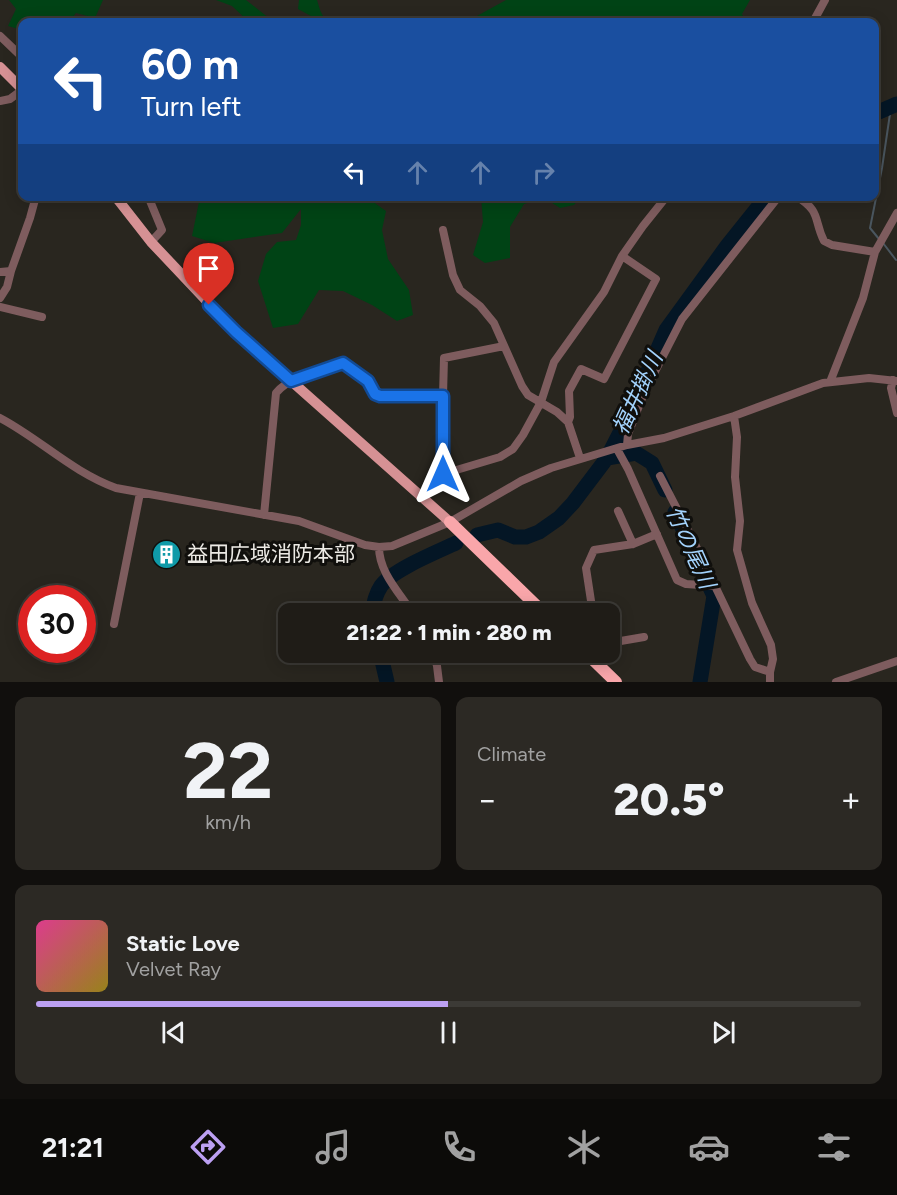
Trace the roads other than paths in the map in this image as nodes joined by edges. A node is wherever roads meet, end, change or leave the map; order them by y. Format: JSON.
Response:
{"nodes":[{"id":1,"x":825,"y":0,"type":"edge"},
{"id":2,"x":815,"y":18,"type":"edge"},
{"id":3,"x":0,"y":36,"type":"edge"},
{"id":4,"x":18,"y":53,"type":"edge"},
{"id":5,"x":0,"y":67,"type":"edge"},
{"id":6,"x":18,"y":85,"type":"edge"},
{"id":7,"x":18,"y":92,"type":"edge"},
{"id":8,"x":0,"y":101,"type":"edge"},
{"id":9,"x":35,"y":201,"type":"edge"},
{"id":10,"x":120,"y":201,"type":"edge"},
{"id":11,"x":149,"y":201,"type":"edge"},
{"id":12,"x":664,"y":201,"type":"edge"},
{"id":13,"x":775,"y":201,"type":"edge"},
{"id":14,"x":802,"y":201,"type":"edge"},
{"id":15,"x":897,"y":213,"type":"edge"},
{"id":16,"x":443,"y":230,"type":"dead end"},
{"id":17,"x":151,"y":242,"type":"junction"},
{"id":18,"x":875,"y":252,"type":"junction"},
{"id":19,"x":622,"y":256,"type":"junction"},
{"id":20,"x":11,"y":271,"type":"junction"},
{"id":21,"x":0,"y":272,"type":"edge"},
{"id":22,"x":0,"y":298,"type":"edge"},
{"id":23,"x":0,"y":307,"type":"edge"},
{"id":24,"x":42,"y":317,"type":"dead end"},
{"id":25,"x":504,"y":346,"type":"junction"},
{"id":26,"x":895,"y":380,"type":"edge"},
{"id":27,"x":291,"y":381,"type":"junction"},
{"id":28,"x":830,"y":382,"type":"junction"},
{"id":29,"x":443,"y":396,"type":"junction"},
{"id":30,"x":541,"y":402,"type":"junction"},
{"id":31,"x":897,"y":413,"type":"edge"},
{"id":32,"x":734,"y":416,"type":"junction"},
{"id":33,"x":0,"y":418,"type":"edge"},
{"id":34,"x":568,"y":422,"type":"junction"},
{"id":35,"x":627,"y":445,"type":"junction"},
{"id":36,"x":617,"y":448,"type":"junction"},
{"id":37,"x":580,"y":458,"type":"junction"},
{"id":38,"x":660,"y":476,"type":"dead end"},
{"id":39,"x":140,"y":493,"type":"junction"},
{"id":40,"x":618,"y":511,"type":"dead end"},
{"id":41,"x":264,"y":515,"type":"junction"},
{"id":42,"x":450,"y":522,"type":"junction"},
{"id":43,"x":657,"y":534,"type":"junction"},
{"id":44,"x":633,"y":543,"type":"junction"},
{"id":45,"x":379,"y":548,"type":"junction"},
{"id":46,"x":715,"y":586,"type":"junction"},
{"id":47,"x":406,"y":603,"type":"edge"},
{"id":48,"x":534,"y":603,"type":"edge"},
{"id":49,"x":591,"y":603,"type":"edge"},
{"id":50,"x":114,"y":624,"type":"dead end"},
{"id":51,"x":644,"y":637,"type":"dead end"},
{"id":52,"x":620,"y":641,"type":"edge"},
{"id":53,"x":897,"y":661,"type":"edge"},
{"id":54,"x":436,"y":663,"type":"edge"},
{"id":55,"x":596,"y":663,"type":"edge"},
{"id":56,"x":772,"y":679,"type":"edge"},
{"id":57,"x":439,"y":682,"type":"edge"},
{"id":58,"x":616,"y":682,"type":"edge"},
{"id":59,"x":836,"y":682,"type":"edge"}],
"edges":[{"from":1,"to":2,"type":"street"},
{"from":3,"to":4,"type":"street"},
{"from":5,"to":6,"type":"main road"},
{"from":7,"to":8,"type":"street"},
{"from":9,"to":20,"type":"street"},
{"from":10,"to":17,"type":"main road"},
{"from":11,"to":17,"type":"street"},
{"from":12,"to":19,"type":"street"},
{"from":13,"to":35,"type":"street"},
{"from":14,"to":18,"type":"street"},
{"from":15,"to":18,"type":"street"},
{"from":16,"to":25,"type":"street"},
{"from":17,"to":27,"type":"main road"},
{"from":18,"to":28,"type":"street"},
{"from":19,"to":30,"type":"street"},
{"from":19,"to":34,"type":"street"},
{"from":20,"to":21,"type":"street"},
{"from":20,"to":22,"type":"street"},
{"from":23,"to":24,"type":"street"},
{"from":25,"to":29,"type":"street"},
{"from":25,"to":30,"type":"street"},
{"from":26,"to":28,"type":"street"},
{"from":26,"to":31,"type":"street"},
{"from":27,"to":29,"type":"street"},
{"from":27,"to":41,"type":"street"},
{"from":27,"to":42,"type":"main road"},
{"from":28,"to":32,"type":"street"},
{"from":29,"to":30,"type":"street"},
{"from":30,"to":34,"type":"street"},
{"from":32,"to":35,"type":"street"},
{"from":32,"to":56,"type":"street"},
{"from":33,"to":39,"type":"street"},
{"from":34,"to":37,"type":"street"},
{"from":35,"to":36,"type":"street"},
{"from":36,"to":37,"type":"street"},
{"from":36,"to":43,"type":"street"},
{"from":37,"to":42,"type":"street"},
{"from":38,"to":46,"type":"street"},
{"from":39,"to":41,"type":"street"},
{"from":39,"to":50,"type":"street"},
{"from":40,"to":44,"type":"street"},
{"from":41,"to":45,"type":"street"},
{"from":42,"to":45,"type":"street"},
{"from":42,"to":48,"type":"highway"},
{"from":43,"to":44,"type":"street"},
{"from":43,"to":46,"type":"street"},
{"from":44,"to":49,"type":"street"},
{"from":45,"to":47,"type":"street"},
{"from":46,"to":56,"type":"street"},
{"from":51,"to":52,"type":"street"},
{"from":53,"to":59,"type":"street"},
{"from":54,"to":57,"type":"street"},
{"from":55,"to":58,"type":"highway"}]}
